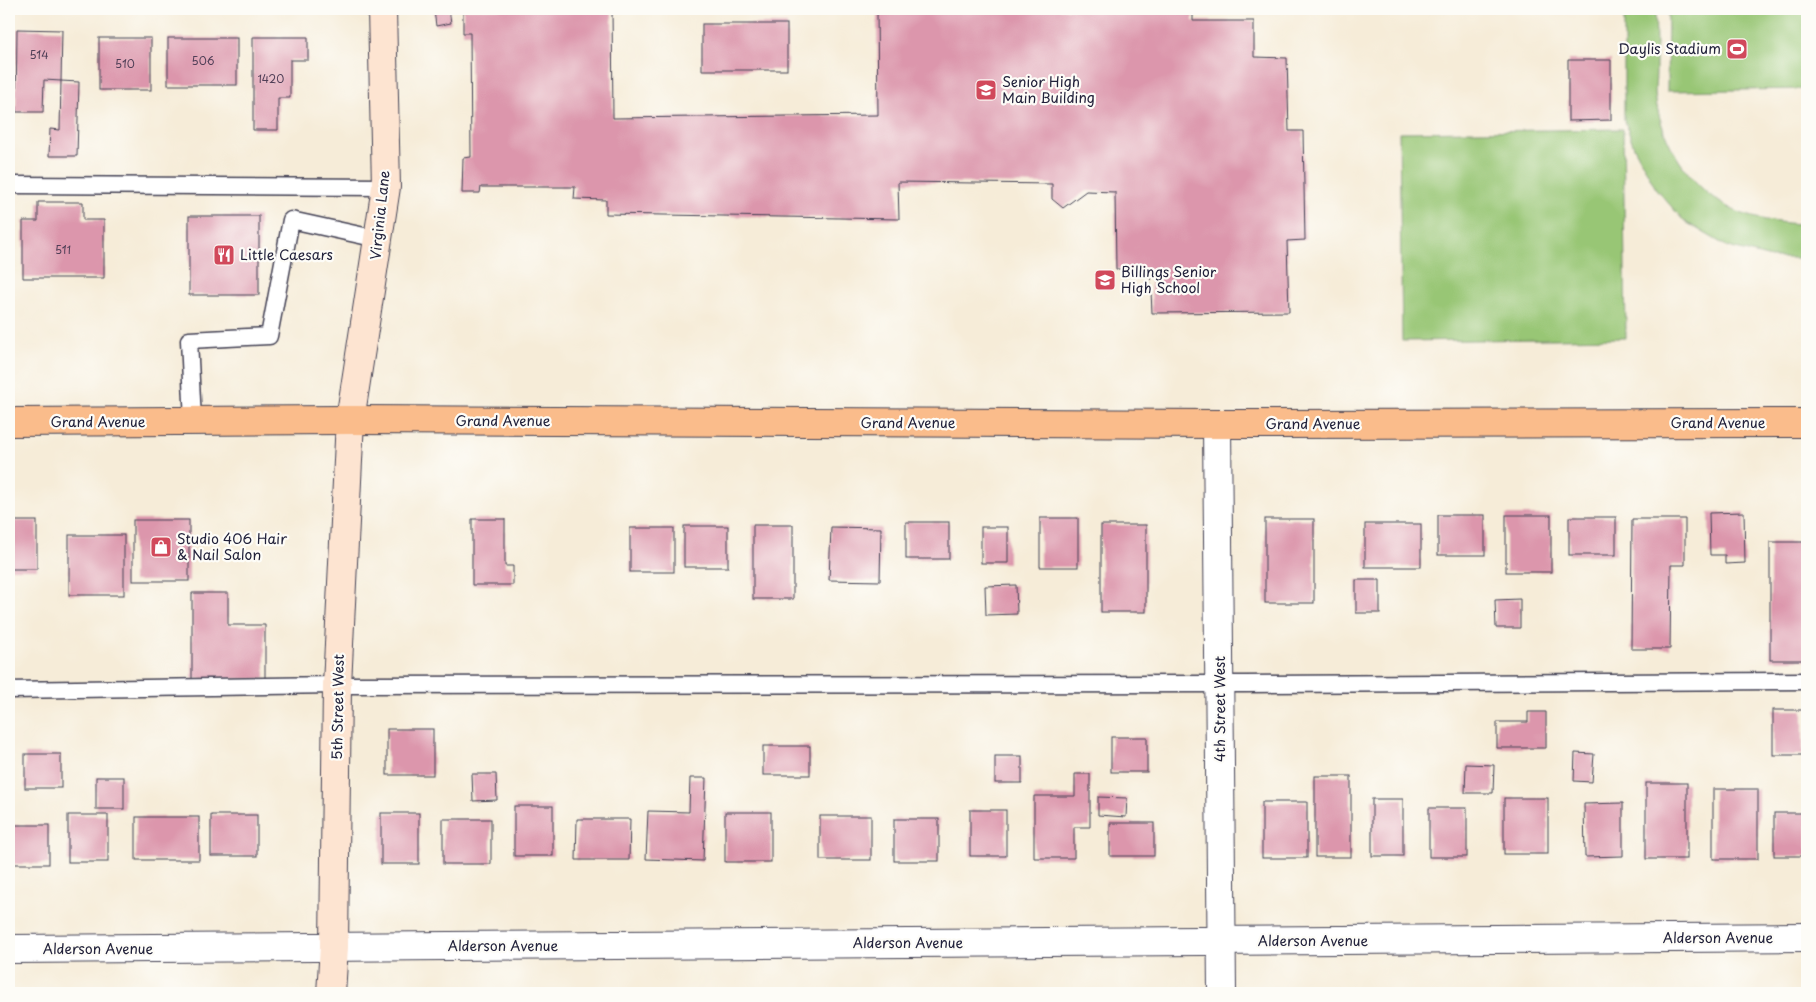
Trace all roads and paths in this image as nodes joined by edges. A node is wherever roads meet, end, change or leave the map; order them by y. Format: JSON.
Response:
{"nodes":[{"id":1,"x":382,"y":9,"type":"edge"},
{"id":2,"x":9,"y":185,"type":"edge"},
{"id":3,"x":386,"y":186,"type":"junction"},
{"id":4,"x":378,"y":239,"type":"junction"},
{"id":5,"x":350,"y":420,"type":"junction"},
{"id":6,"x":193,"y":421,"type":"junction"},
{"id":7,"x":9,"y":422,"type":"edge"},
{"id":8,"x":1807,"y":423,"type":"edge"},
{"id":9,"x":1217,"y":424,"type":"junction"},
{"id":10,"x":1807,"y":681,"type":"edge"},
{"id":11,"x":1219,"y":684,"type":"junction"},
{"id":12,"x":337,"y":685,"type":"junction"},
{"id":13,"x":9,"y":690,"type":"edge"},
{"id":14,"x":1807,"y":937,"type":"edge"},
{"id":15,"x":1221,"y":941,"type":"junction"},
{"id":16,"x":334,"y":947,"type":"junction"},
{"id":17,"x":9,"y":950,"type":"edge"},
{"id":18,"x":332,"y":993,"type":"edge"},
{"id":19,"x":1222,"y":993,"type":"edge"}],
"edges":[{"from":1,"to":3,"type":"street","name":"Virginia Lane"},
{"from":2,"to":3,"type":"lane"},
{"from":3,"to":4,"type":"street","name":"Virginia Lane"},
{"from":4,"to":5,"type":"street","name":"Virginia Lane"},
{"from":4,"to":6,"type":"lane"},
{"from":5,"to":6,"type":"main road","name":"Grand Avenue"},
{"from":5,"to":9,"type":"main road","name":"Grand Avenue"},
{"from":5,"to":12,"type":"street","name":"5th Street West"},
{"from":6,"to":7,"type":"main road","name":"Grand Avenue"},
{"from":8,"to":9,"type":"main road","name":"Grand Avenue"},
{"from":9,"to":11,"type":"street","name":"4th Street West"},
{"from":10,"to":11,"type":"lane"},
{"from":11,"to":12,"type":"lane"},
{"from":11,"to":15,"type":"street","name":"4th Street West"},
{"from":12,"to":13,"type":"lane"},
{"from":12,"to":16,"type":"street","name":"5th Street West"},
{"from":14,"to":15,"type":"street","name":"Alderson Avenue"},
{"from":15,"to":16,"type":"street","name":"Alderson Avenue"},
{"from":15,"to":19,"type":"street","name":"4th Street West"},
{"from":16,"to":17,"type":"street","name":"Alderson Avenue"},
{"from":16,"to":18,"type":"street","name":"5th Street West"}]}
